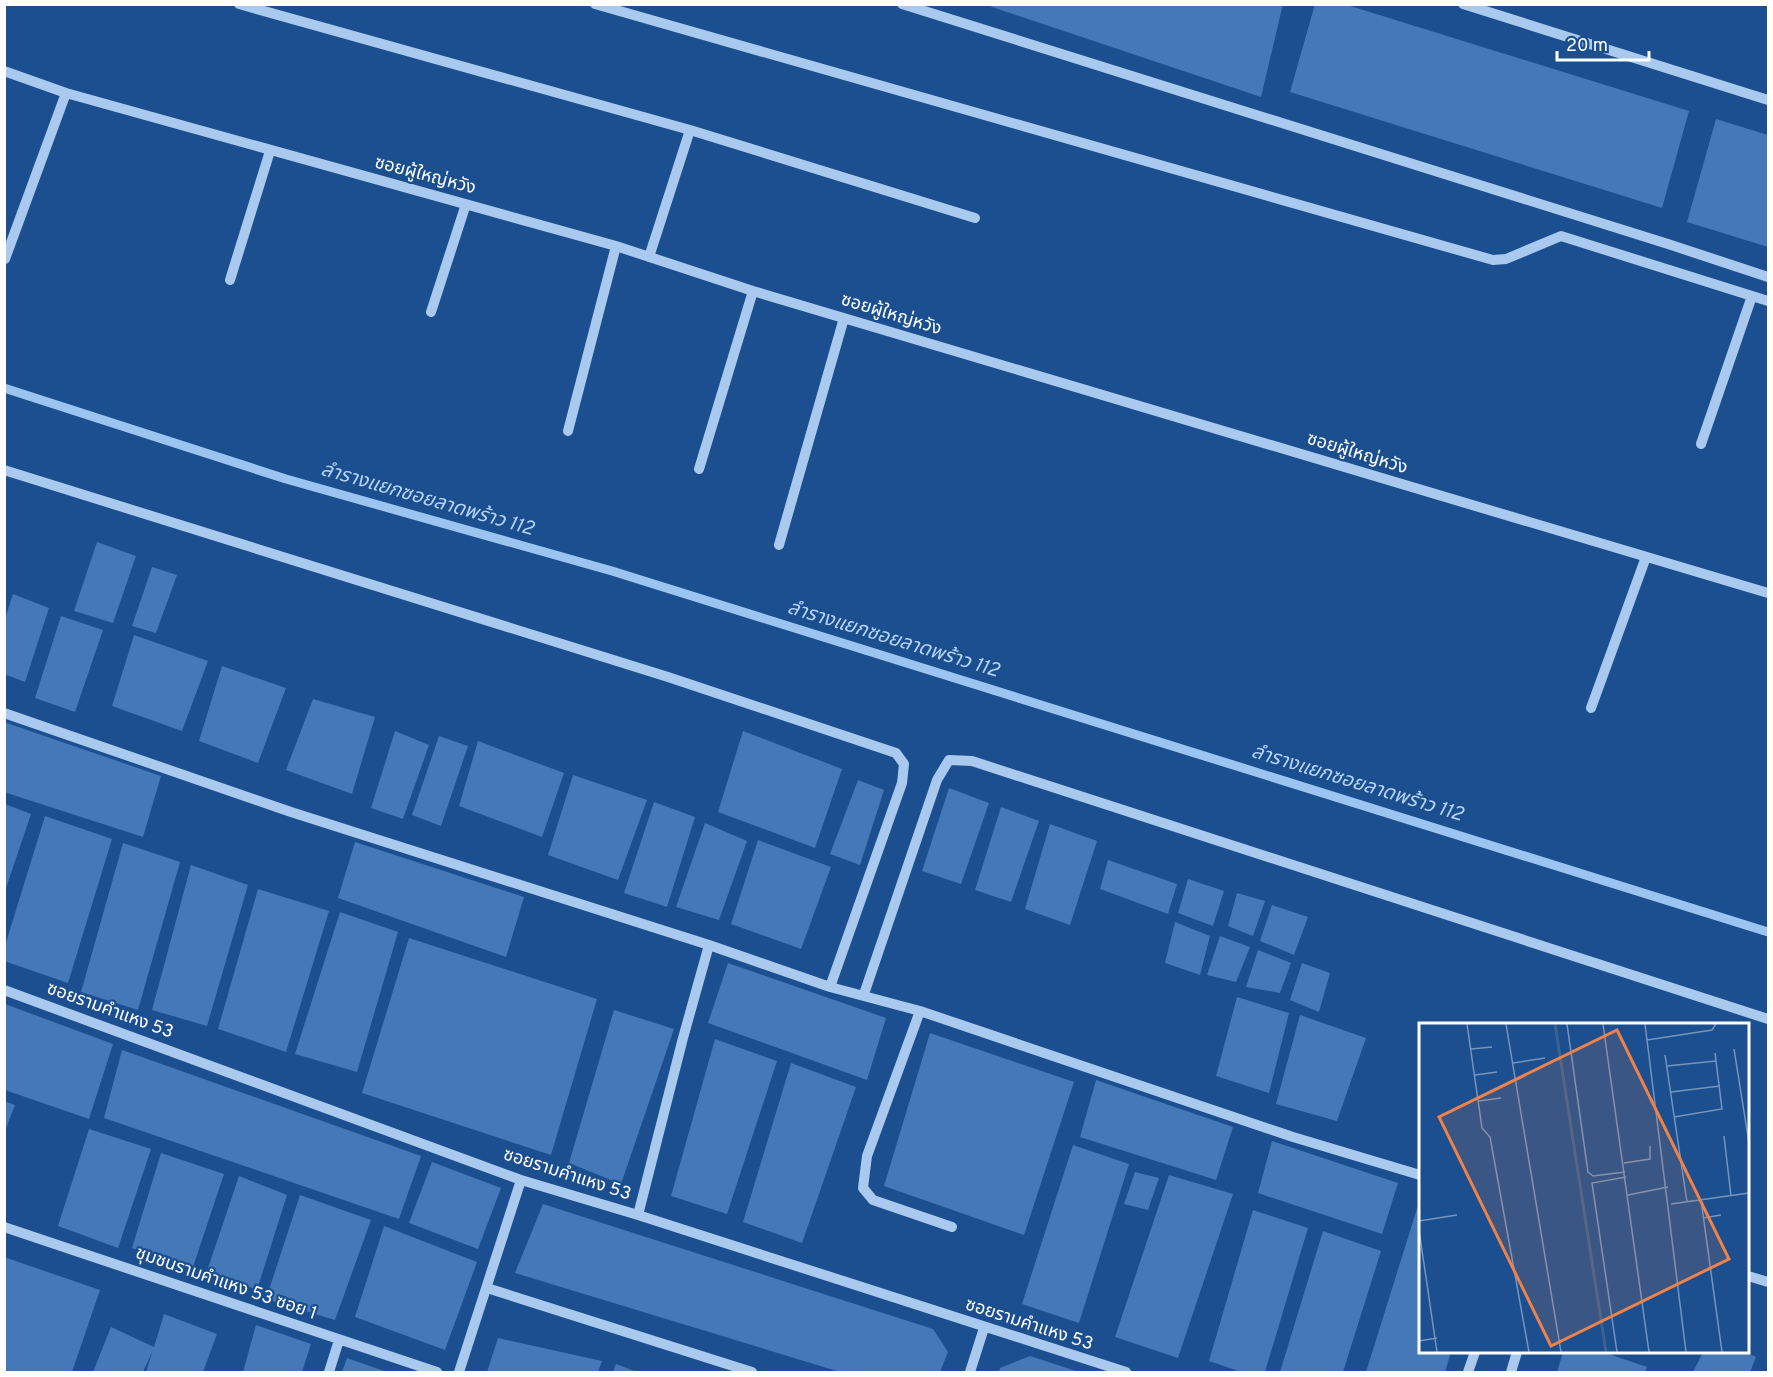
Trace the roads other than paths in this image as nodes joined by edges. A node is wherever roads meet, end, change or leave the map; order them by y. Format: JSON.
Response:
{"nodes":[{"id":1,"x":239,"y":4,"type":"edge"},
{"id":2,"x":595,"y":4,"type":"edge"},
{"id":3,"x":902,"y":4,"type":"edge"},
{"id":4,"x":1463,"y":4,"type":"edge"},
{"id":5,"x":4,"y":71,"type":"edge"},
{"id":6,"x":66,"y":93,"type":"junction"},
{"id":7,"x":1768,"y":100,"type":"edge"},
{"id":8,"x":690,"y":130,"type":"junction"},
{"id":9,"x":270,"y":151,"type":"junction"},
{"id":10,"x":466,"y":204,"type":"junction"},
{"id":11,"x":975,"y":218,"type":"dead end"},
{"id":12,"x":616,"y":246,"type":"junction"},
{"id":13,"x":649,"y":257,"type":"junction"},
{"id":14,"x":5,"y":259,"type":"edge"},
{"id":15,"x":1768,"y":277,"type":"edge"},
{"id":16,"x":230,"y":280,"type":"dead end"},
{"id":17,"x":753,"y":291,"type":"junction"},
{"id":18,"x":1752,"y":296,"type":"junction"},
{"id":19,"x":1768,"y":301,"type":"edge"},
{"id":20,"x":431,"y":312,"type":"dead end"},
{"id":21,"x":844,"y":318,"type":"junction"},
{"id":22,"x":568,"y":431,"type":"dead end"},
{"id":23,"x":1701,"y":444,"type":"dead end"},
{"id":24,"x":699,"y":469,"type":"dead end"},
{"id":25,"x":4,"y":470,"type":"edge"},
{"id":26,"x":779,"y":545,"type":"dead end"},
{"id":27,"x":1646,"y":557,"type":"junction"},
{"id":28,"x":1768,"y":593,"type":"edge"},
{"id":29,"x":1591,"y":708,"type":"dead end"},
{"id":30,"x":4,"y":713,"type":"edge"},
{"id":31,"x":710,"y":945,"type":"junction"},
{"id":32,"x":830,"y":987,"type":"junction"},
{"id":33,"x":4,"y":990,"type":"edge"},
{"id":34,"x":864,"y":994,"type":"junction"},
{"id":35,"x":920,"y":1011,"type":"junction"},
{"id":36,"x":1768,"y":1019,"type":"edge"},
{"id":37,"x":1419,"y":1175,"type":"edge"},
{"id":38,"x":521,"y":1180,"type":"junction"},
{"id":39,"x":638,"y":1215,"type":"junction"},
{"id":40,"x":4,"y":1227,"type":"edge"},
{"id":41,"x":952,"y":1227,"type":"dead end"},
{"id":42,"x":1749,"y":1276,"type":"edge"},
{"id":43,"x":1768,"y":1282,"type":"edge"},
{"id":44,"x":487,"y":1288,"type":"junction"},
{"id":45,"x":984,"y":1328,"type":"junction"},
{"id":46,"x":339,"y":1340,"type":"junction"},
{"id":47,"x":1474,"y":1353,"type":"edge"},
{"id":48,"x":1517,"y":1353,"type":"edge"},
{"id":49,"x":329,"y":1372,"type":"edge"},
{"id":50,"x":437,"y":1372,"type":"edge"},
{"id":51,"x":459,"y":1372,"type":"edge"},
{"id":52,"x":752,"y":1372,"type":"edge"},
{"id":53,"x":970,"y":1372,"type":"edge"},
{"id":54,"x":1126,"y":1372,"type":"edge"},
{"id":55,"x":1468,"y":1372,"type":"edge"},
{"id":56,"x":1511,"y":1372,"type":"edge"}],
"edges":[{"from":1,"to":8,"type":"street"},
{"from":2,"to":18,"type":"street"},
{"from":3,"to":15,"type":"street"},
{"from":4,"to":7,"type":"street"},
{"from":5,"to":6,"type":"street","name":"ซอยผู้ใหญ่หวัง"},
{"from":6,"to":9,"type":"street","name":"ซอยผู้ใหญ่หวัง"},
{"from":6,"to":14,"type":"street"},
{"from":8,"to":11,"type":"street"},
{"from":8,"to":13,"type":"street"},
{"from":9,"to":10,"type":"street","name":"ซอยผู้ใหญ่หวัง"},
{"from":9,"to":16,"type":"street"},
{"from":10,"to":12,"type":"street","name":"ซอยผู้ใหญ่หวัง"},
{"from":10,"to":20,"type":"street"},
{"from":12,"to":13,"type":"street","name":"ซอยผู้ใหญ่หวัง"},
{"from":12,"to":22,"type":"street"},
{"from":13,"to":17,"type":"street","name":"ซอยผู้ใหญ่หวัง"},
{"from":17,"to":21,"type":"street","name":"ซอยผู้ใหญ่หวัง"},
{"from":17,"to":24,"type":"street"},
{"from":18,"to":19,"type":"street"},
{"from":18,"to":23,"type":"street"},
{"from":21,"to":26,"type":"street"},
{"from":21,"to":27,"type":"street","name":"ซอยผู้ใหญ่หวัง"},
{"from":25,"to":32,"type":"street"},
{"from":27,"to":28,"type":"street","name":"ซอยผู้ใหญ่หวัง"},
{"from":27,"to":29,"type":"street"},
{"from":30,"to":31,"type":"street"},
{"from":31,"to":32,"type":"street"},
{"from":31,"to":39,"type":"street"},
{"from":32,"to":34,"type":"street"},
{"from":33,"to":38,"type":"street","name":"ซอยรามคำแหง 53"},
{"from":34,"to":35,"type":"street"},
{"from":34,"to":36,"type":"street"},
{"from":35,"to":37,"type":"street"},
{"from":35,"to":41,"type":"street"},
{"from":38,"to":39,"type":"street","name":"ซอยรามคำแหง 53"},
{"from":38,"to":44,"type":"street"},
{"from":39,"to":45,"type":"street","name":"ซอยรามคำแหง 53"},
{"from":40,"to":46,"type":"street","name":"ชุมชนรามคำแหง 53 ซอย 1"},
{"from":42,"to":43,"type":"street"},
{"from":44,"to":51,"type":"street"},
{"from":44,"to":52,"type":"street"},
{"from":45,"to":53,"type":"street"},
{"from":45,"to":54,"type":"street","name":"ซอยรามคำแหง 53"},
{"from":46,"to":49,"type":"street"},
{"from":46,"to":50,"type":"street","name":"ชุมชนรามคำแหง 53 ซอย 1"},
{"from":47,"to":55,"type":"street"},
{"from":48,"to":56,"type":"street"}]}
